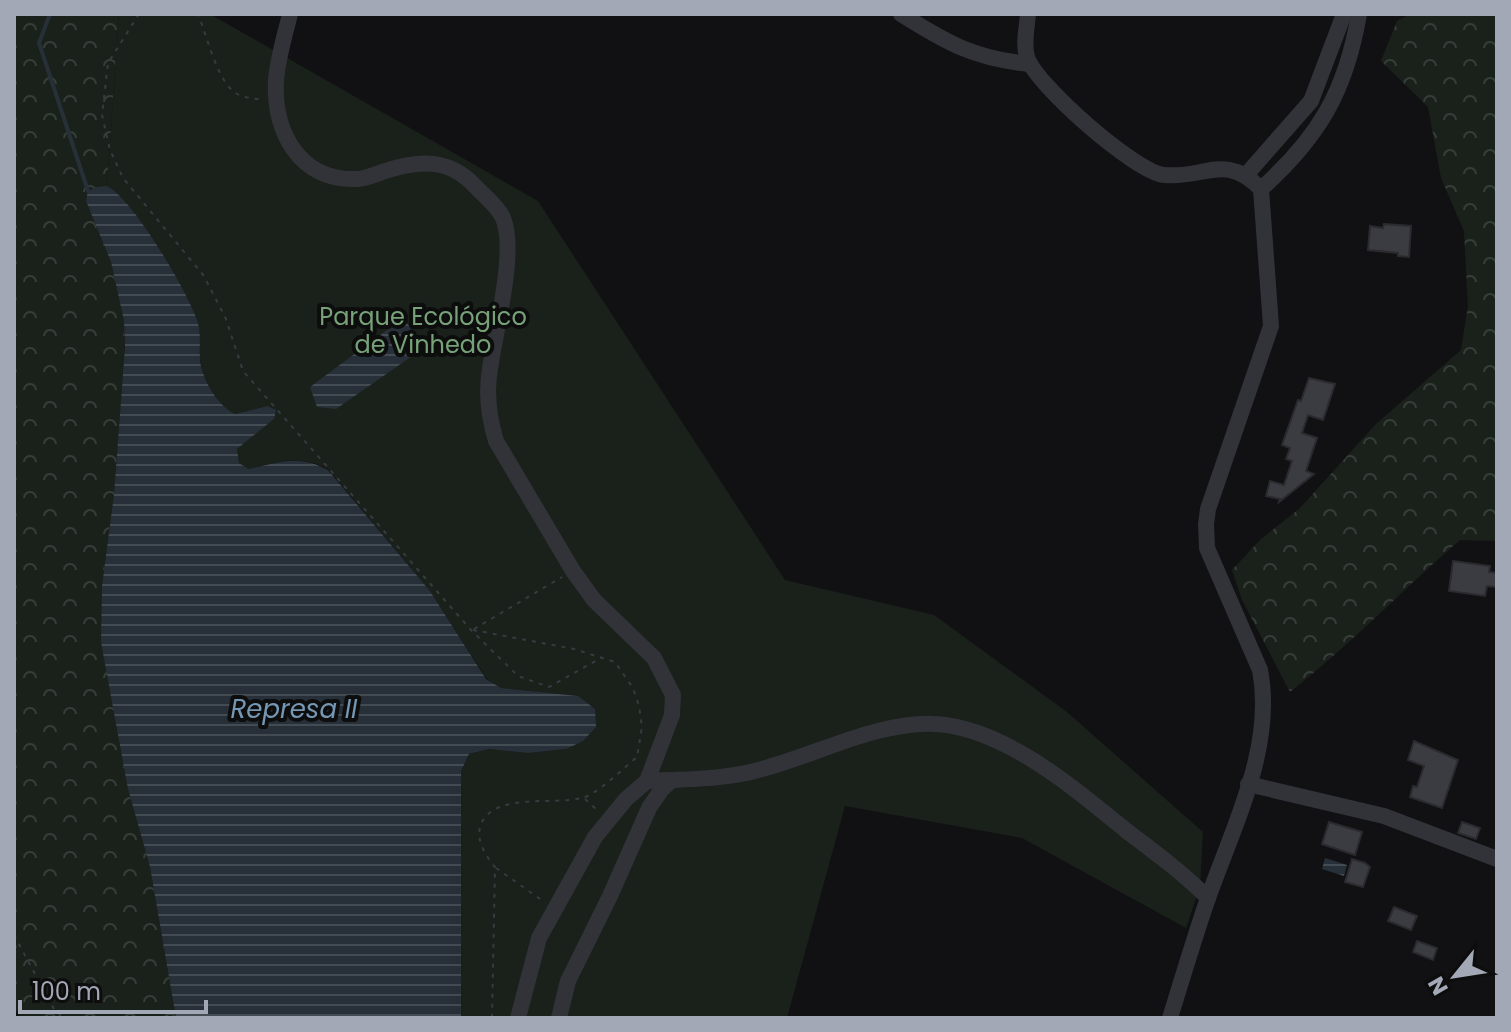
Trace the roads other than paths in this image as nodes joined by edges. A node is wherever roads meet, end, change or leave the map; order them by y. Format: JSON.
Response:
{"nodes":[{"id":1,"x":290,"y":14,"type":"edge"},
{"id":2,"x":901,"y":14,"type":"edge"},
{"id":3,"x":1028,"y":14,"type":"edge"},
{"id":4,"x":1344,"y":14,"type":"edge"},
{"id":5,"x":1359,"y":14,"type":"edge"},
{"id":6,"x":1368,"y":14,"type":"edge"},
{"id":7,"x":1355,"y":38,"type":"junction"},
{"id":8,"x":1332,"y":51,"type":"junction"},
{"id":9,"x":1350,"y":57,"type":"junction"},
{"id":10,"x":1030,"y":64,"type":"junction"},
{"id":11,"x":1311,"y":101,"type":"junction"},
{"id":12,"x":1327,"y":114,"type":"junction"},
{"id":13,"x":1246,"y":175,"type":"junction"},
{"id":14,"x":1261,"y":189,"type":"junction"},
{"id":15,"x":672,"y":780,"type":"junction"},
{"id":16,"x":647,"y":781,"type":"junction"},
{"id":17,"x":1248,"y":784,"type":"junction"},
{"id":18,"x":1497,"y":859,"type":"edge"},
{"id":19,"x":1208,"y":898,"type":"junction"},
{"id":20,"x":518,"y":1018,"type":"edge"},
{"id":21,"x":559,"y":1018,"type":"edge"},
{"id":22,"x":1170,"y":1018,"type":"edge"}],
"edges":[{"from":1,"to":16,"type":"street"},
{"from":2,"to":10,"type":"street"},
{"from":3,"to":10,"type":"street"},
{"from":4,"to":8,"type":"street"},
{"from":5,"to":7,"type":"street"},
{"from":6,"to":7,"type":"street"},
{"from":7,"to":9,"type":"street"},
{"from":8,"to":9,"type":"street"},
{"from":8,"to":11,"type":"street"},
{"from":9,"to":12,"type":"street"},
{"from":10,"to":13,"type":"street"},
{"from":11,"to":12,"type":"street"},
{"from":11,"to":13,"type":"street"},
{"from":12,"to":14,"type":"street"},
{"from":13,"to":14,"type":"street"},
{"from":14,"to":17,"type":"street"},
{"from":15,"to":16,"type":"street"},
{"from":15,"to":19,"type":"street"},
{"from":15,"to":21,"type":"street"},
{"from":16,"to":20,"type":"street"},
{"from":17,"to":18,"type":"street"},
{"from":17,"to":19,"type":"street"},
{"from":19,"to":22,"type":"street"}]}
